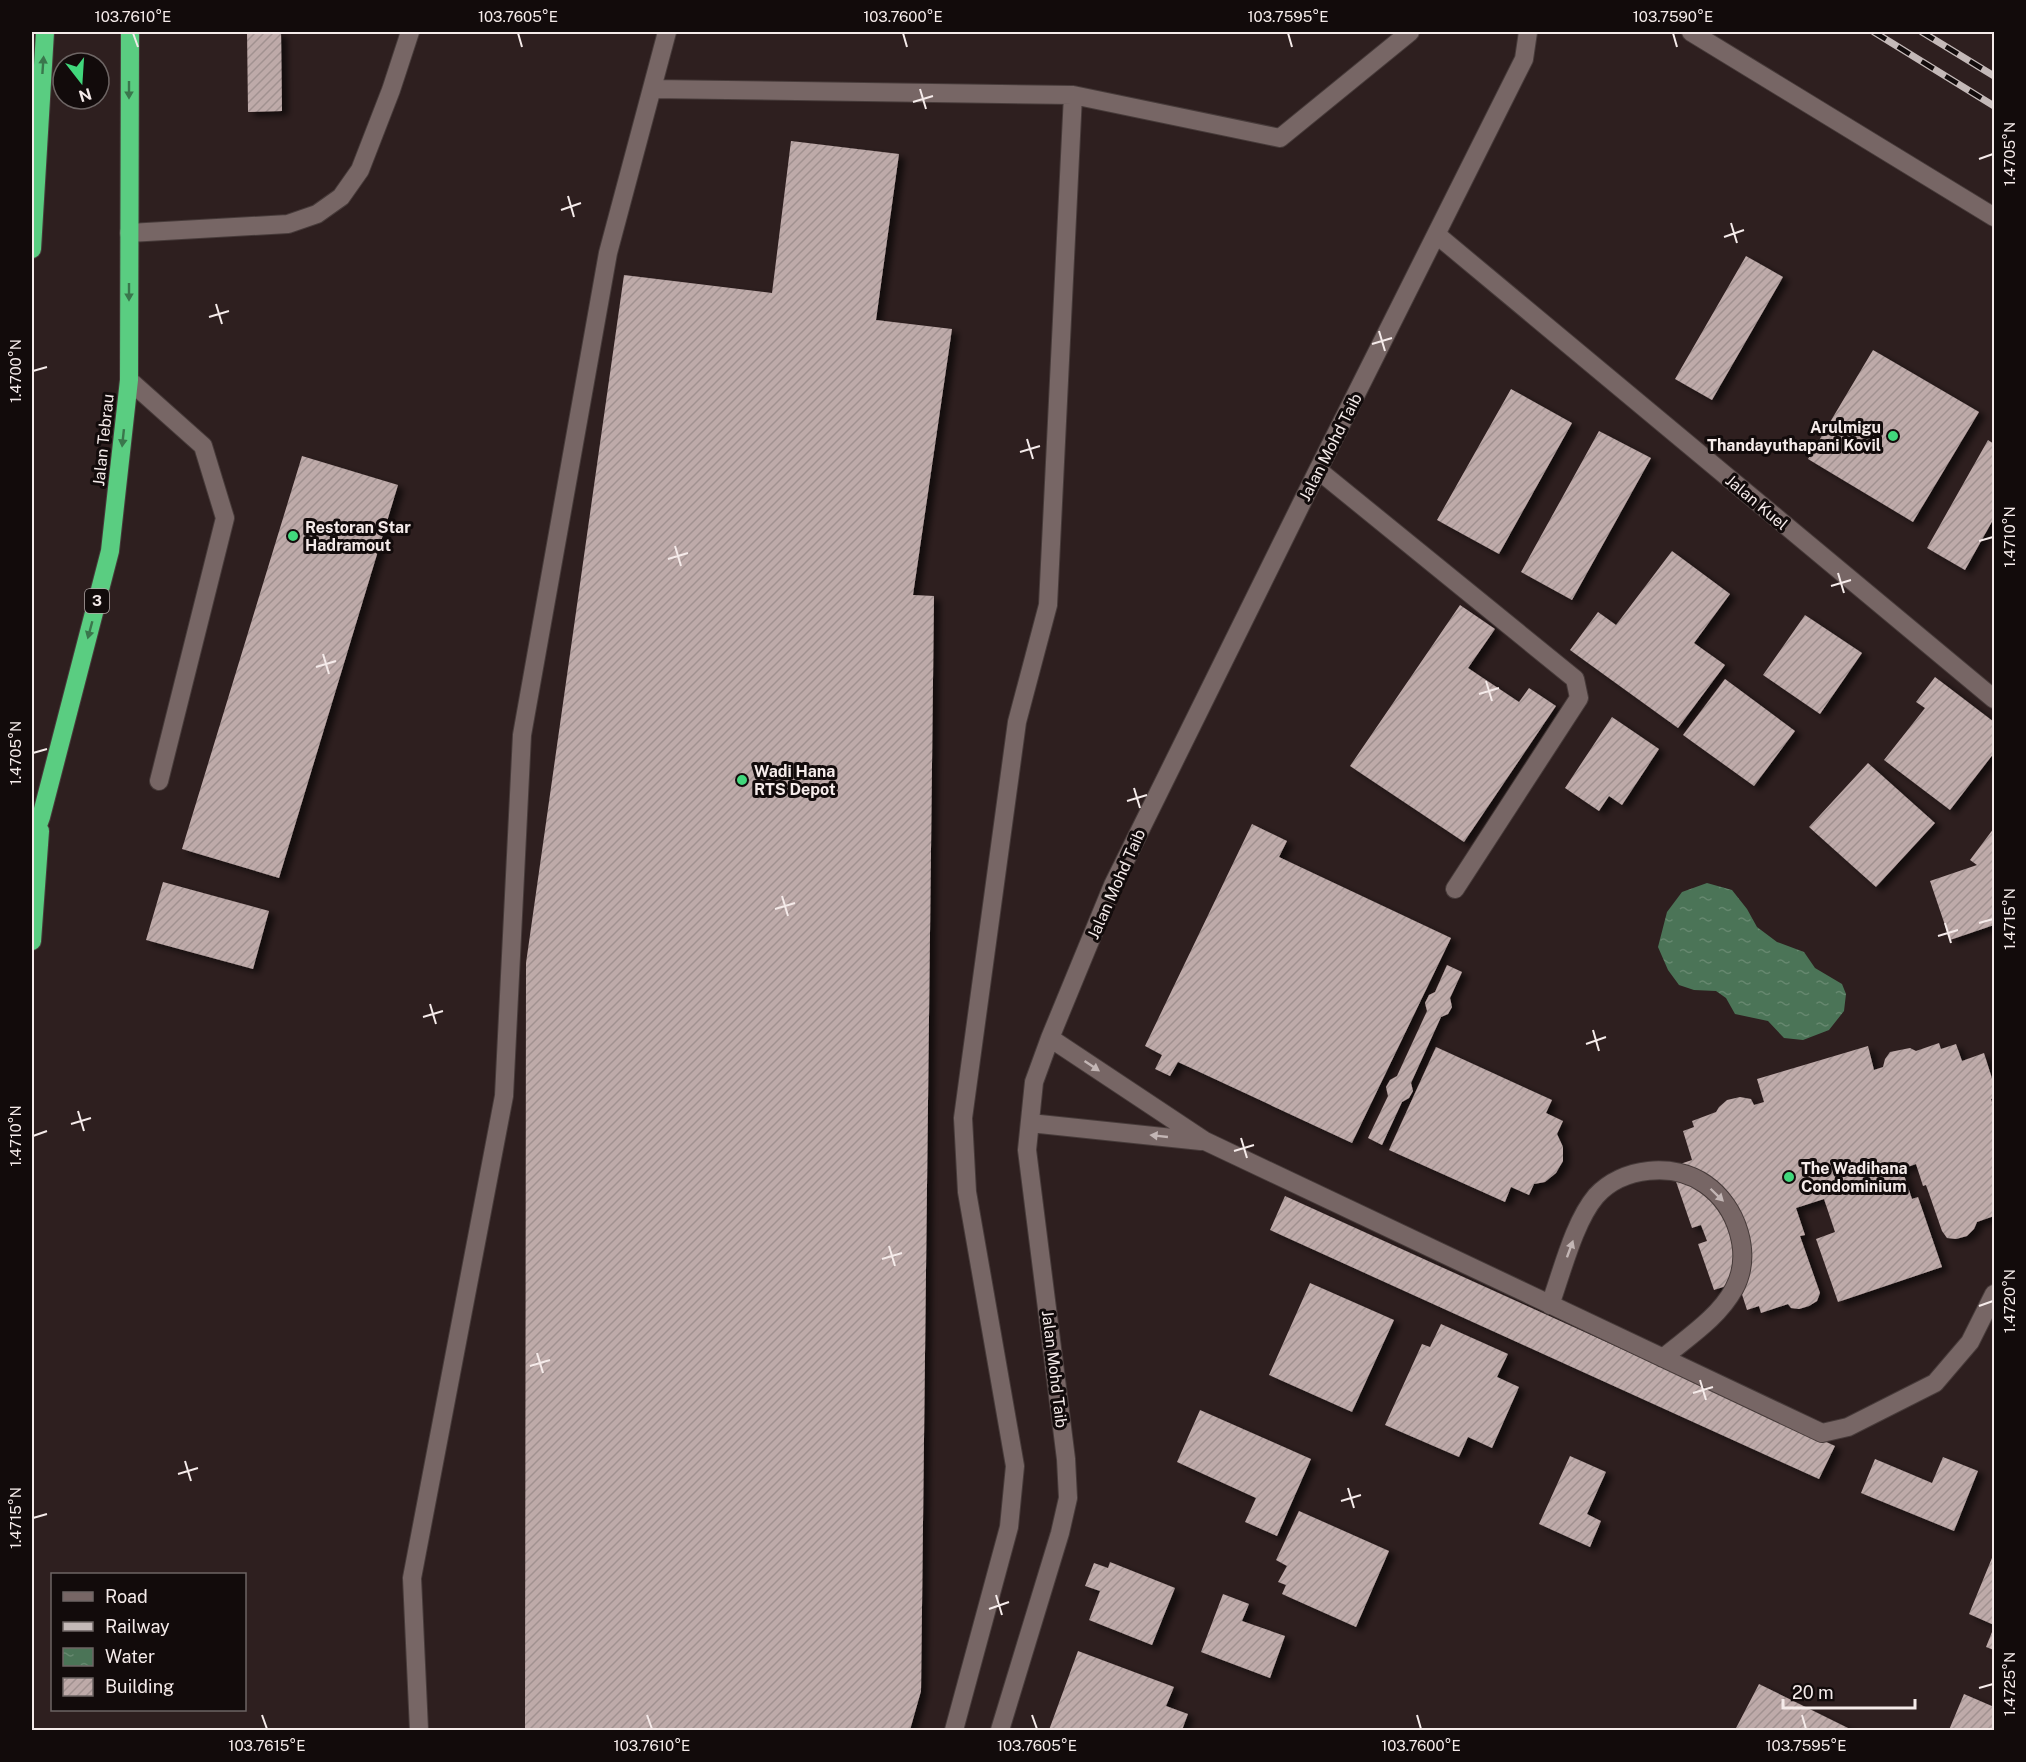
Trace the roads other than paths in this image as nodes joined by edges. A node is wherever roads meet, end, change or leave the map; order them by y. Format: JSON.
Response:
{"nodes":[{"id":1,"x":45,"y":32,"type":"edge"},
{"id":2,"x":130,"y":32,"type":"edge"},
{"id":3,"x":410,"y":32,"type":"edge"},
{"id":4,"x":667,"y":32,"type":"edge"},
{"id":5,"x":1410,"y":32,"type":"edge"},
{"id":6,"x":1691,"y":32,"type":"edge"},
{"id":7,"x":1530,"y":33,"type":"edge"},
{"id":8,"x":652,"y":89,"type":"junction"},
{"id":9,"x":1073,"y":94,"type":"junction"},
{"id":10,"x":1995,"y":217,"type":"edge"},
{"id":11,"x":129,"y":233,"type":"junction"},
{"id":12,"x":1437,"y":235,"type":"junction"},
{"id":13,"x":32,"y":249,"type":"edge"},
{"id":14,"x":129,"y":380,"type":"junction"},
{"id":15,"x":1317,"y":470,"type":"junction"},
{"id":16,"x":1995,"y":699,"type":"edge"},
{"id":17,"x":159,"y":781,"type":"dead end"},
{"id":18,"x":41,"y":817,"type":"junction"},
{"id":19,"x":32,"y":843,"type":"edge"},
{"id":20,"x":1455,"y":889,"type":"dead end"},
{"id":21,"x":32,"y":941,"type":"edge"},
{"id":22,"x":1050,"y":1038,"type":"junction"},
{"id":23,"x":1030,"y":1123,"type":"junction"},
{"id":24,"x":1205,"y":1141,"type":"junction"},
{"id":25,"x":1995,"y":1294,"type":"edge"},
{"id":26,"x":1550,"y":1305,"type":"junction"},
{"id":27,"x":1663,"y":1358,"type":"junction"},
{"id":28,"x":419,"y":1731,"type":"edge"},
{"id":29,"x":954,"y":1731,"type":"edge"},
{"id":30,"x":1000,"y":1731,"type":"edge"}],
"edges":[{"from":13,"to":1,"type":"highway","one_way":true},
{"from":2,"to":11,"type":"highway","name":"Jalan Tebrau","number":"3","one_way":true},
{"from":3,"to":11,"type":"street"},
{"from":4,"to":8,"type":"street"},
{"from":5,"to":9,"type":"street"},
{"from":6,"to":10,"type":"street"},
{"from":7,"to":12,"type":"street","name":"Jalan Mohd Taib"},
{"from":8,"to":9,"type":"street"},
{"from":8,"to":28,"type":"street"},
{"from":9,"to":29,"type":"street"},
{"from":11,"to":14,"type":"highway","name":"Jalan Tebrau","number":"3","one_way":true},
{"from":12,"to":15,"type":"street","name":"Jalan Mohd Taib"},
{"from":12,"to":16,"type":"street","name":"Jalan Kuel"},
{"from":14,"to":17,"type":"street"},
{"from":14,"to":18,"type":"highway","name":"Jalan Tebrau","number":"3","one_way":true},
{"from":15,"to":20,"type":"street"},
{"from":15,"to":22,"type":"street","name":"Jalan Mohd Taib"},
{"from":18,"to":19,"type":"highway","name":"Jalan Tebrau","number":"3"},
{"from":18,"to":21,"type":"highway"},
{"from":22,"to":23,"type":"street","name":"Jalan Mohd Taib"},
{"from":22,"to":24,"type":"street","one_way":true},
{"from":24,"to":23,"type":"street","one_way":true},
{"from":23,"to":30,"type":"street","name":"Jalan Mohd Taib"},
{"from":24,"to":26,"type":"street"},
{"from":25,"to":27,"type":"street"},
{"from":26,"to":27,"type":"street"},
{"from":26,"to":27,"type":"street","one_way":true}]}
